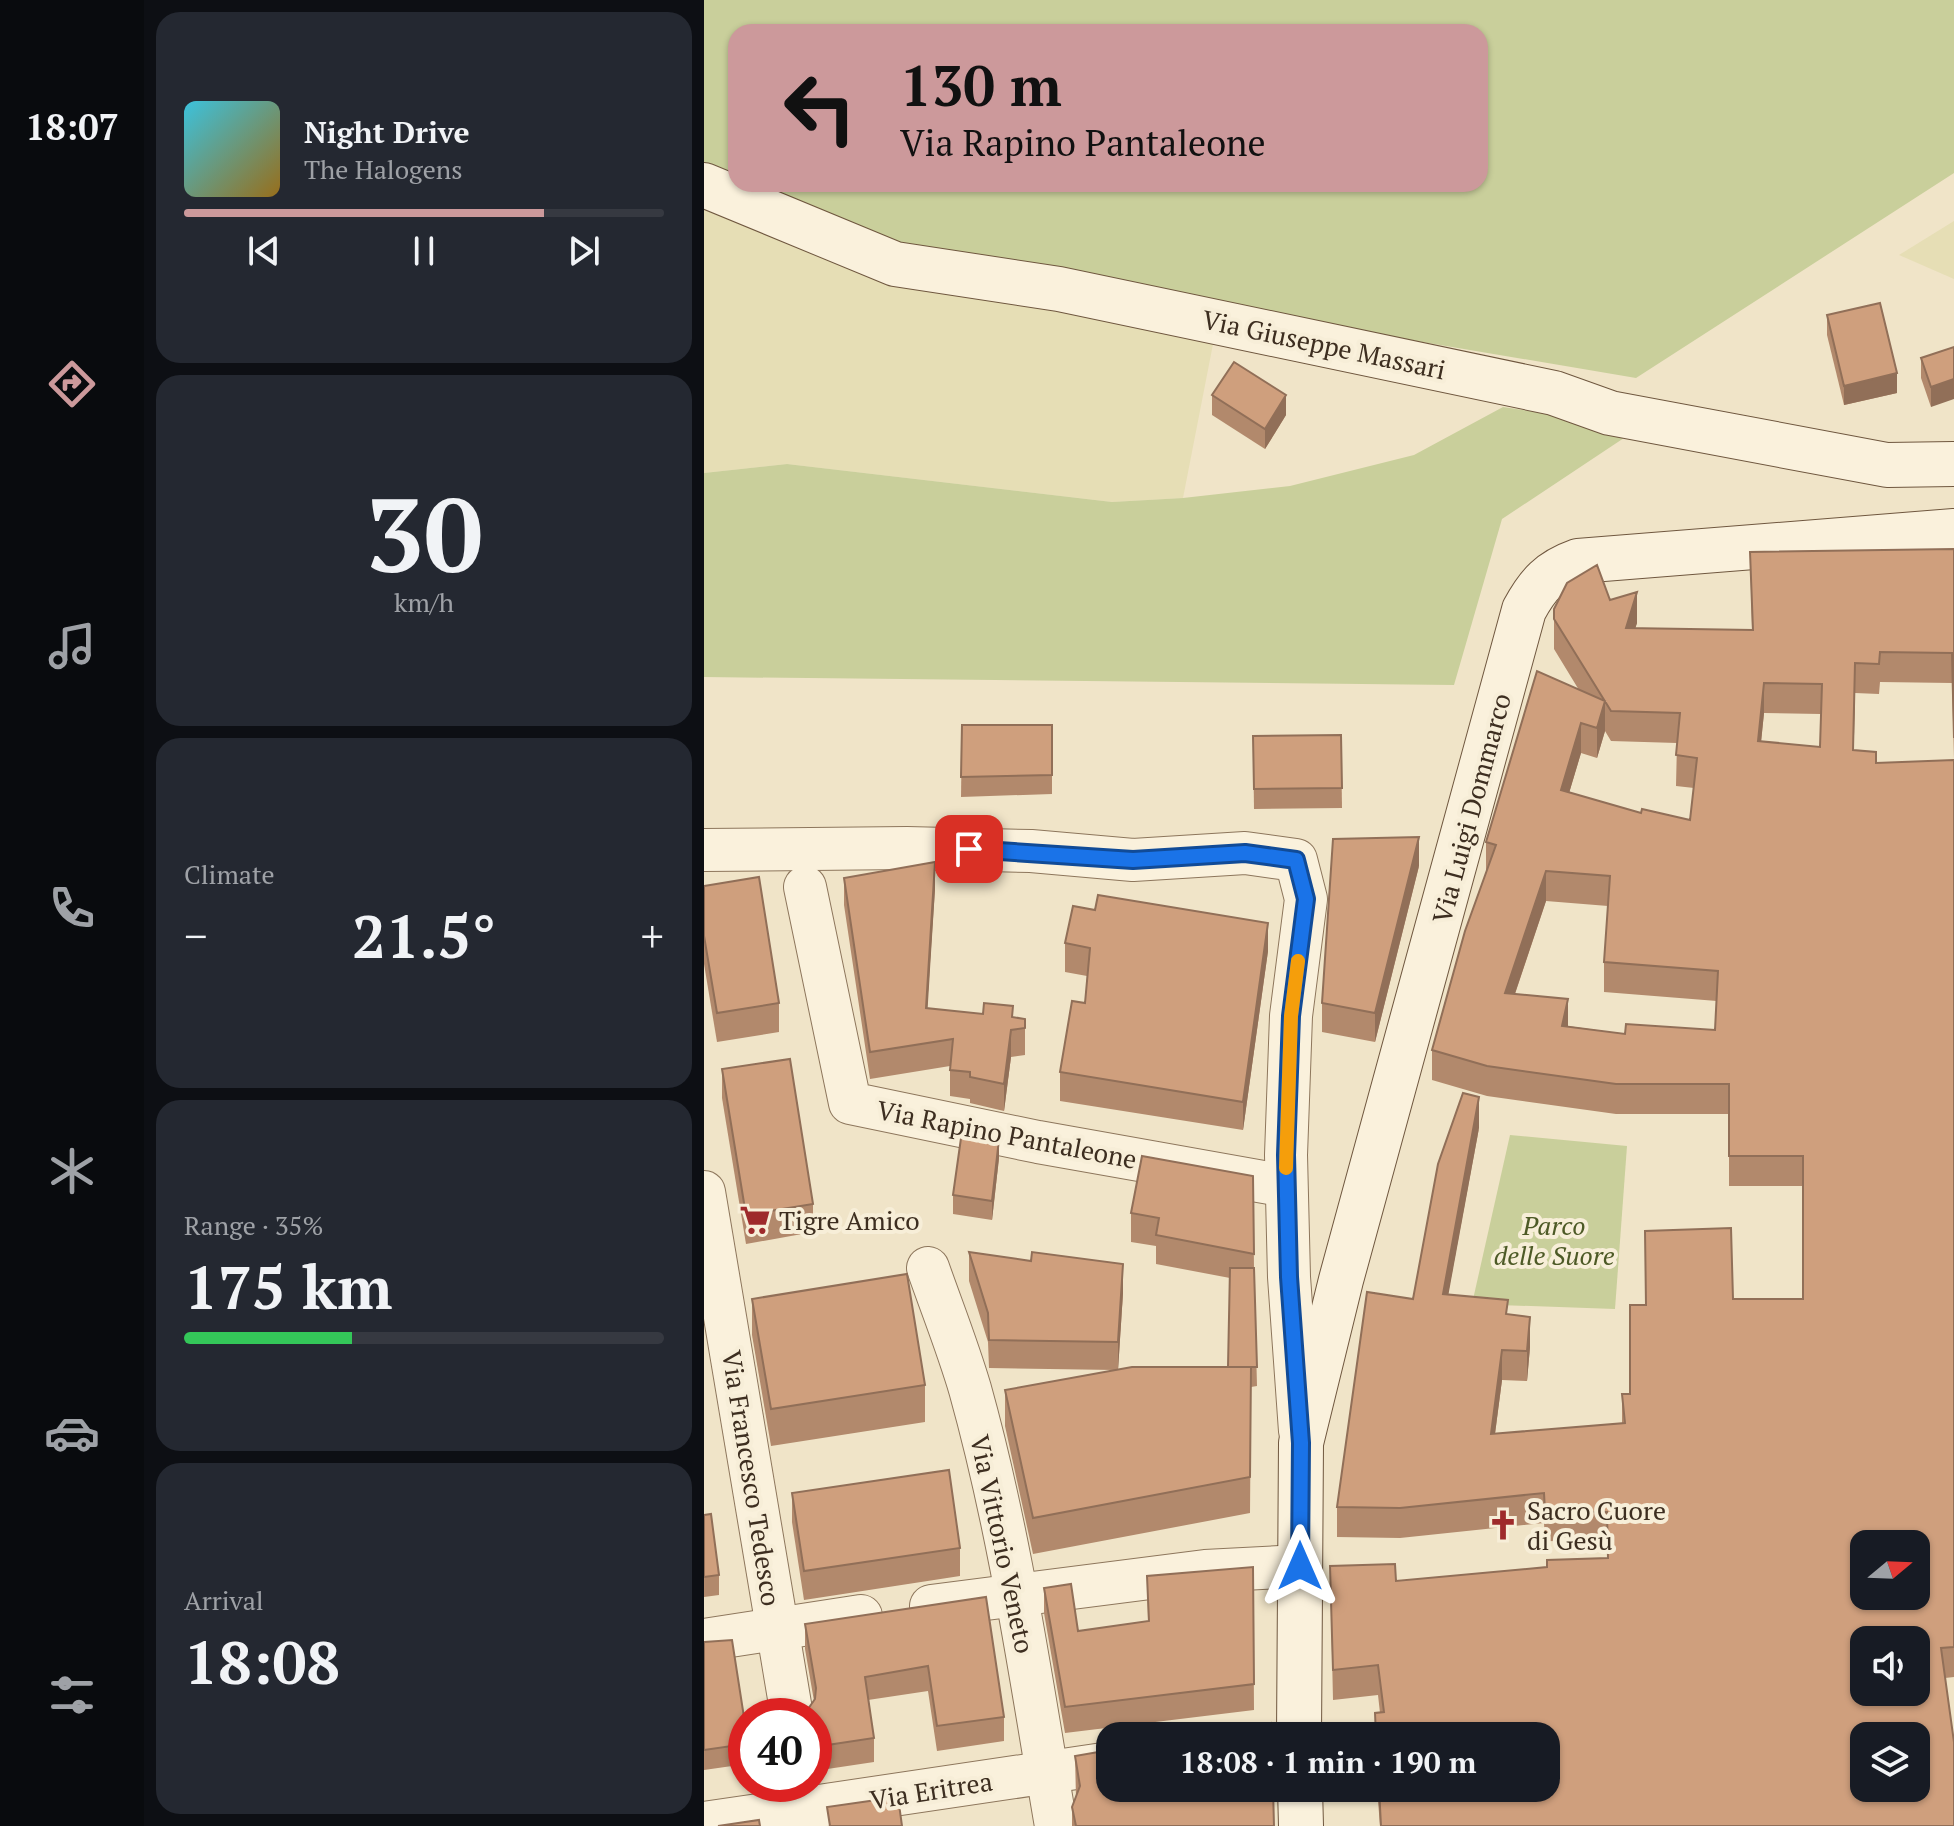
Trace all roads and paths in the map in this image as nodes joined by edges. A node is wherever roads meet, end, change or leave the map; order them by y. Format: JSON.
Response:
{"nodes":[{"id":1,"x":704,"y":185,"type":"edge"},
{"id":2,"x":1954,"y":464,"type":"edge"},
{"id":3,"x":1954,"y":531,"type":"edge"},
{"id":4,"x":704,"y":850,"type":"edge"},
{"id":5,"x":805,"y":887,"type":"dead end"},
{"id":6,"x":1286,"y":1186,"type":"junction"},
{"id":7,"x":705,"y":1205,"type":"edge"},
{"id":8,"x":928,"y":1268,"type":"dead end"},
{"id":9,"x":1301,"y":1443,"type":"junction"},
{"id":10,"x":1300,"y":1566,"type":"junction"},
{"id":11,"x":1015,"y":1593,"type":"junction"},
{"id":12,"x":777,"y":1629,"type":"junction"},
{"id":13,"x":704,"y":1640,"type":"edge"},
{"id":14,"x":789,"y":1698,"type":"edge"},
{"id":15,"x":1299,"y":1722,"type":"edge"},
{"id":16,"x":1096,"y":1765,"type":"edge"},
{"id":17,"x":1047,"y":1772,"type":"junction"},
{"id":18,"x":1300,"y":1802,"type":"edge"},
{"id":19,"x":808,"y":1807,"type":"edge"},
{"id":20,"x":704,"y":1823,"type":"edge"},
{"id":21,"x":1056,"y":1826,"type":"edge"},
{"id":22,"x":1301,"y":1826,"type":"edge"}],
"edges":[{"from":1,"to":2,"type":"street","name":"Via Giuseppe Massari"},
{"from":3,"to":9,"type":"street","name":"Via Luigi Dommarco"},
{"from":4,"to":6,"type":"street"},
{"from":5,"to":6,"type":"street","name":"Via Rapino Pantaleone"},
{"from":6,"to":9,"type":"street"},
{"from":7,"to":12,"type":"street","name":"Via Francesco Tedesco"},
{"from":8,"to":11,"type":"street","name":"Via Vittorio Veneto"},
{"from":9,"to":10,"type":"street"},
{"from":10,"to":11,"type":"street"},
{"from":10,"to":15,"type":"street"},
{"from":11,"to":12,"type":"street"},
{"from":11,"to":17,"type":"street","name":"Via Vittorio Veneto"},
{"from":12,"to":13,"type":"street"},
{"from":12,"to":14,"type":"street","name":"Via Francesco Tedesco"},
{"from":16,"to":17,"type":"street","name":"Via Eritrea"},
{"from":17,"to":19,"type":"street","name":"Via Eritrea"},
{"from":17,"to":21,"type":"street","name":"Via Vittorio Veneto"},
{"from":18,"to":22,"type":"street"},
{"from":19,"to":20,"type":"street","name":"Via Eritrea"}]}
